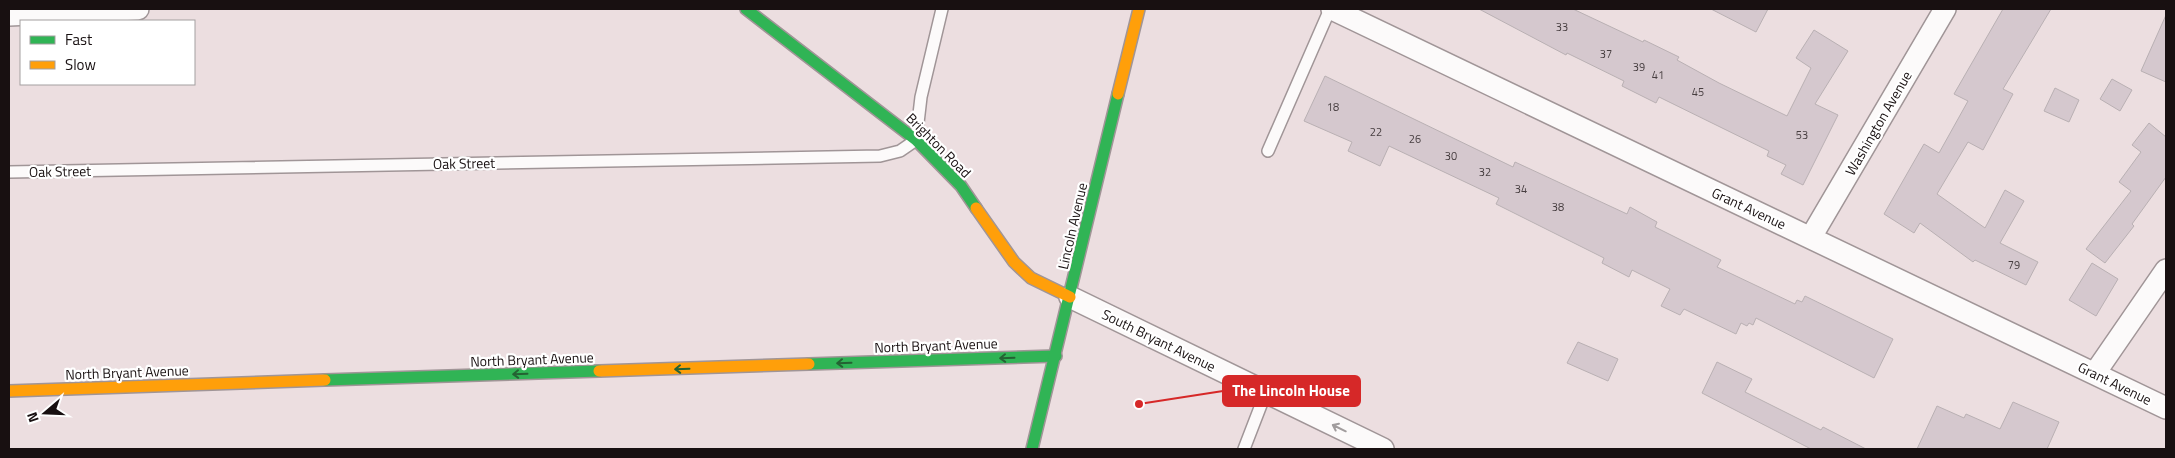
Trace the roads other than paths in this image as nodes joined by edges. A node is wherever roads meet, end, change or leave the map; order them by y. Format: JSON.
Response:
{"nodes":[{"id":1,"x":138,"y":9,"type":"edge"},
{"id":2,"x":746,"y":9,"type":"edge"},
{"id":3,"x":942,"y":9,"type":"edge"},
{"id":4,"x":1139,"y":9,"type":"edge"},
{"id":5,"x":1331,"y":9,"type":"edge"},
{"id":6,"x":1945,"y":9,"type":"edge"},
{"id":7,"x":9,"y":15,"type":"edge"},
{"id":8,"x":916,"y":140,"type":"junction"},
{"id":9,"x":1268,"y":151,"type":"dead end"},
{"id":10,"x":9,"y":172,"type":"edge"},
{"id":11,"x":1811,"y":237,"type":"junction"},
{"id":12,"x":2166,"y":270,"type":"edge"},
{"id":13,"x":1070,"y":297,"type":"junction"},
{"id":14,"x":1056,"y":356,"type":"junction"},
{"id":15,"x":2095,"y":373,"type":"junction"},
{"id":16,"x":9,"y":391,"type":"edge"},
{"id":17,"x":1266,"y":392,"type":"junction"},
{"id":18,"x":2166,"y":408,"type":"edge"},
{"id":19,"x":1032,"y":449,"type":"edge"},
{"id":20,"x":1244,"y":449,"type":"edge"},
{"id":21,"x":1383,"y":449,"type":"edge"}],
"edges":[{"from":1,"to":7,"type":"street"},
{"from":2,"to":8,"type":"street","name":"Brighton Road"},
{"from":3,"to":8,"type":"lane"},
{"from":4,"to":13,"type":"street","name":"Lincoln Avenue"},
{"from":5,"to":9,"type":"lane"},
{"from":5,"to":11,"type":"street","name":"Grant Avenue"},
{"from":6,"to":11,"type":"street","name":"Washington Avenue"},
{"from":8,"to":10,"type":"lane","name":"Oak Street"},
{"from":8,"to":13,"type":"street","name":"Brighton Road"},
{"from":11,"to":15,"type":"street","name":"Grant Avenue"},
{"from":12,"to":15,"type":"street"},
{"from":13,"to":14,"type":"street","name":"Lincoln Avenue"},
{"from":13,"to":17,"type":"street","name":"South Bryant Avenue"},
{"from":14,"to":16,"type":"street","name":"North Bryant Avenue","one_way":true},
{"from":14,"to":19,"type":"street","name":"Lincoln Avenue"},
{"from":15,"to":18,"type":"street","name":"Grant Avenue"},
{"from":17,"to":20,"type":"lane"},
{"from":21,"to":17,"type":"street","name":"South Bryant Avenue","one_way":true}]}
